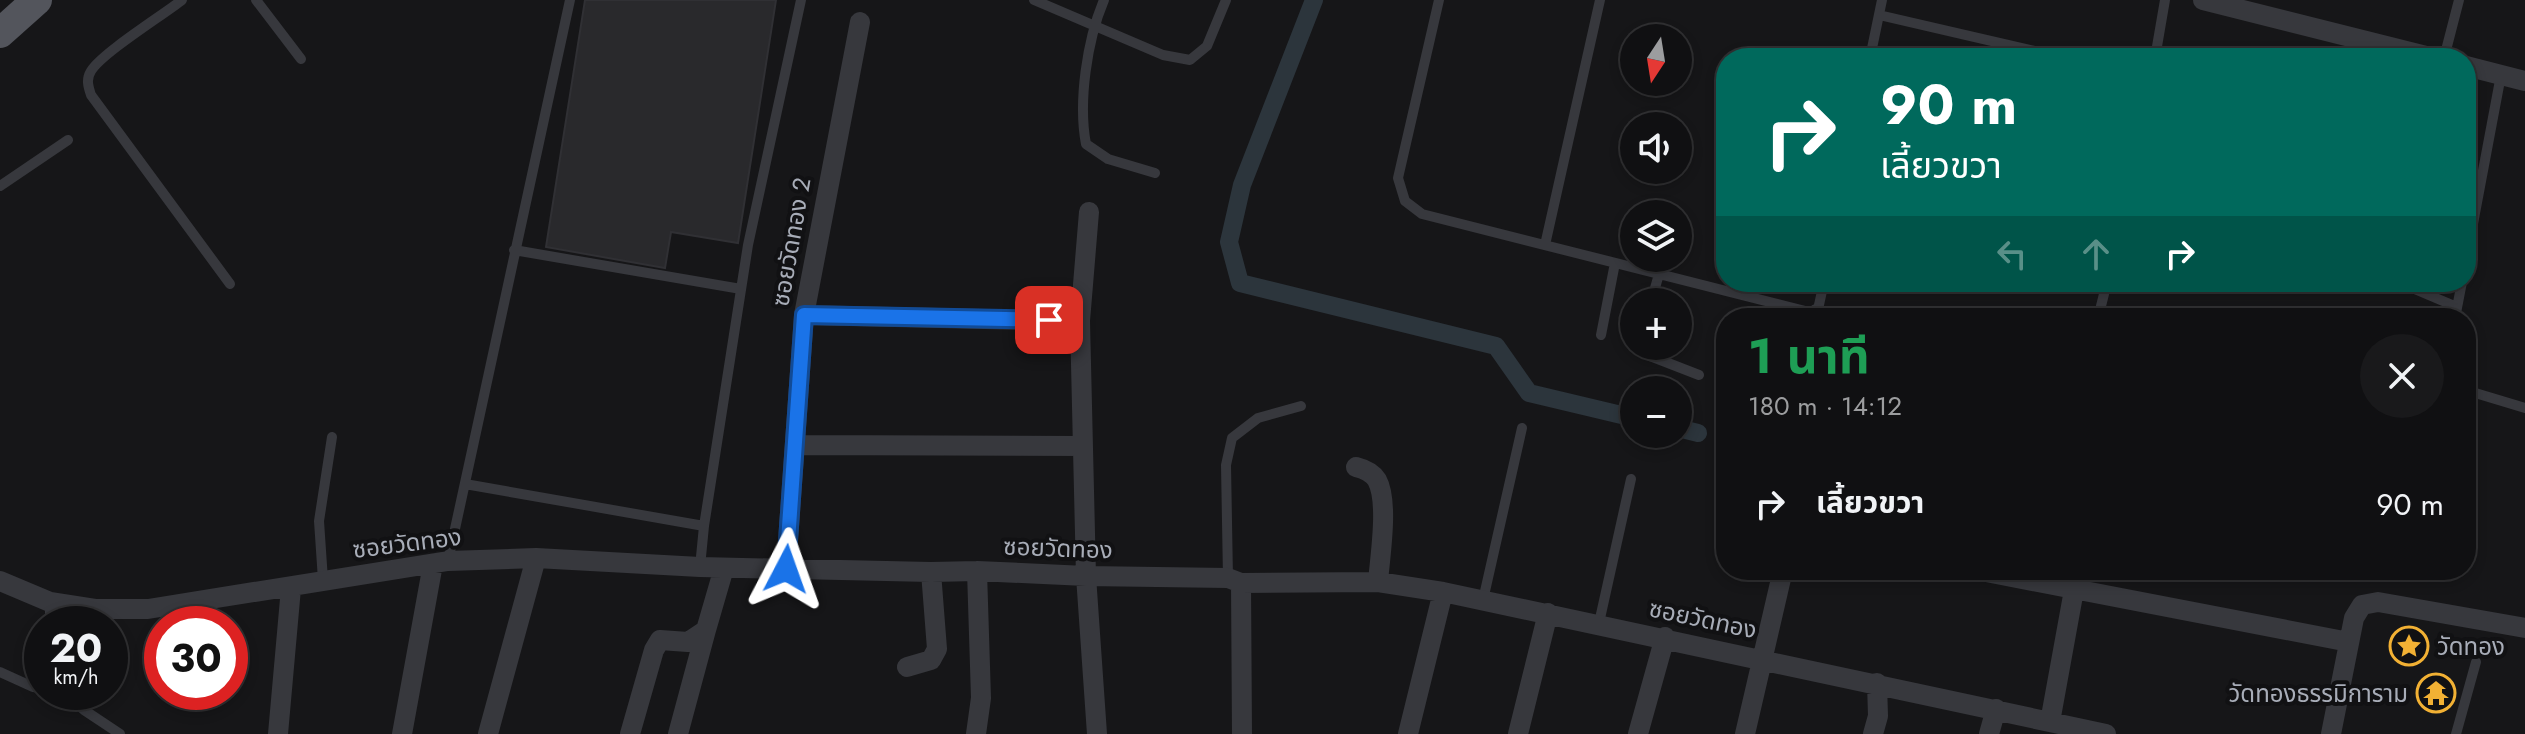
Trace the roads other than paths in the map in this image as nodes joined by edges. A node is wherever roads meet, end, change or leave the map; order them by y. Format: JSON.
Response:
{"nodes":[{"id":1,"x":37,"y":0,"type":"edge"},
{"id":2,"x":182,"y":0,"type":"edge"},
{"id":3,"x":256,"y":0,"type":"edge"},
{"id":4,"x":570,"y":0,"type":"edge"},
{"id":5,"x":801,"y":0,"type":"edge"},
{"id":6,"x":1034,"y":0,"type":"edge"},
{"id":7,"x":1104,"y":0,"type":"edge"},
{"id":8,"x":1226,"y":0,"type":"edge"},
{"id":9,"x":1439,"y":0,"type":"edge"},
{"id":10,"x":1600,"y":0,"type":"edge"},
{"id":11,"x":1882,"y":0,"type":"edge"},
{"id":12,"x":2165,"y":0,"type":"edge"},
{"id":13,"x":2203,"y":0,"type":"edge"},
{"id":14,"x":2459,"y":0,"type":"edge"},
{"id":15,"x":1879,"y":15,"type":"junction"},
{"id":16,"x":860,"y":22,"type":"dead end"},
{"id":17,"x":1093,"y":25,"type":"junction"},
{"id":18,"x":0,"y":33,"type":"edge"},
{"id":19,"x":1872,"y":48,"type":"edge"},
{"id":20,"x":2022,"y":48,"type":"edge"},
{"id":21,"x":2157,"y":48,"type":"edge"},
{"id":22,"x":2394,"y":48,"type":"edge"},
{"id":23,"x":2447,"y":48,"type":"edge"},
{"id":24,"x":301,"y":59,"type":"dead end"},
{"id":25,"x":2476,"y":69,"type":"edge"},
{"id":26,"x":2501,"y":75,"type":"junction"},
{"id":27,"x":2525,"y":81,"type":"edge"},
{"id":28,"x":68,"y":140,"type":"dead end"},
{"id":29,"x":1155,"y":173,"type":"dead end"},
{"id":30,"x":0,"y":186,"type":"edge"},
{"id":31,"x":2476,"y":208,"type":"edge"},
{"id":32,"x":1089,"y":212,"type":"dead end"},
{"id":33,"x":1545,"y":245,"type":"junction"},
{"id":34,"x":514,"y":250,"type":"junction"},
{"id":35,"x":1615,"y":263,"type":"junction"},
{"id":36,"x":1659,"y":274,"type":"junction"},
{"id":37,"x":230,"y":284,"type":"dead end"},
{"id":38,"x":1655,"y":288,"type":"edge"},
{"id":39,"x":741,"y":289,"type":"junction"},
{"id":40,"x":1716,"y":291,"type":"edge"},
{"id":41,"x":1720,"y":292,"type":"edge"},
{"id":42,"x":2417,"y":292,"type":"edge"},
{"id":43,"x":1774,"y":308,"type":"edge"},
{"id":44,"x":2448,"y":308,"type":"edge"},
{"id":45,"x":804,"y":315,"type":"junction"},
{"id":46,"x":1080,"y":321,"type":"junction"},
{"id":47,"x":1601,"y":335,"type":"dead end"},
{"id":48,"x":1660,"y":360,"type":"edge"},
{"id":49,"x":1699,"y":375,"type":"dead end"},
{"id":50,"x":2476,"y":393,"type":"edge"},
{"id":51,"x":1301,"y":406,"type":"dead end"},
{"id":52,"x":2525,"y":408,"type":"edge"},
{"id":53,"x":1522,"y":428,"type":"dead end"},
{"id":54,"x":332,"y":437,"type":"dead end"},
{"id":55,"x":795,"y":445,"type":"junction"},
{"id":56,"x":1083,"y":446,"type":"junction"},
{"id":57,"x":1356,"y":467,"type":"dead end"},
{"id":58,"x":1631,"y":479,"type":"dead end"},
{"id":59,"x":465,"y":484,"type":"junction"},
{"id":60,"x":704,"y":526,"type":"junction"},
{"id":61,"x":536,"y":558,"type":"junction"},
{"id":62,"x":441,"y":562,"type":"junction"},
{"id":63,"x":700,"y":567,"type":"junction"},
{"id":64,"x":724,"y":568,"type":"junction"},
{"id":65,"x":786,"y":569,"type":"junction"},
{"id":66,"x":977,"y":571,"type":"junction"},
{"id":67,"x":931,"y":572,"type":"junction"},
{"id":68,"x":1086,"y":576,"type":"junction"},
{"id":69,"x":323,"y":580,"type":"junction"},
{"id":70,"x":1234,"y":580,"type":"junction"},
{"id":71,"x":1781,"y":580,"type":"edge"},
{"id":72,"x":2025,"y":580,"type":"edge"},
{"id":73,"x":0,"y":581,"type":"edge"},
{"id":74,"x":1378,"y":582,"type":"junction"},
{"id":75,"x":291,"y":588,"type":"junction"},
{"id":76,"x":2074,"y":590,"type":"junction"},
{"id":77,"x":1443,"y":592,"type":"junction"},
{"id":78,"x":1483,"y":600,"type":"junction"},
{"id":79,"x":50,"y":602,"type":"junction"},
{"id":80,"x":50,"y":606,"type":"edge"},
{"id":81,"x":1548,"y":613,"type":"junction"},
{"id":82,"x":1599,"y":623,"type":"junction"},
{"id":83,"x":2525,"y":628,"type":"edge"},
{"id":84,"x":706,"y":630,"type":"junction"},
{"id":85,"x":1665,"y":637,"type":"junction"},
{"id":86,"x":2349,"y":642,"type":"junction"},
{"id":87,"x":1763,"y":659,"type":"junction"},
{"id":88,"x":2476,"y":662,"type":"dead end"},
{"id":89,"x":907,"y":667,"type":"dead end"},
{"id":90,"x":0,"y":672,"type":"edge"},
{"id":91,"x":24,"y":683,"type":"edge"},
{"id":92,"x":1877,"y":683,"type":"junction"},
{"id":93,"x":1996,"y":709,"type":"junction"},
{"id":94,"x":84,"y":710,"type":"edge"},
{"id":95,"x":2050,"y":722,"type":"junction"},
{"id":96,"x":120,"y":734,"type":"edge"},
{"id":97,"x":278,"y":734,"type":"edge"},
{"id":98,"x":402,"y":734,"type":"edge"},
{"id":99,"x":488,"y":734,"type":"edge"},
{"id":100,"x":630,"y":734,"type":"edge"},
{"id":101,"x":678,"y":734,"type":"edge"},
{"id":102,"x":976,"y":734,"type":"edge"},
{"id":103,"x":1097,"y":734,"type":"edge"},
{"id":104,"x":1242,"y":734,"type":"edge"},
{"id":105,"x":1408,"y":734,"type":"edge"},
{"id":106,"x":1518,"y":734,"type":"edge"},
{"id":107,"x":1638,"y":734,"type":"edge"},
{"id":108,"x":1745,"y":734,"type":"edge"},
{"id":109,"x":1873,"y":734,"type":"edge"},
{"id":110,"x":1989,"y":734,"type":"edge"},
{"id":111,"x":2106,"y":734,"type":"edge"},
{"id":112,"x":2331,"y":734,"type":"edge"},
{"id":113,"x":2456,"y":734,"type":"edge"}],
"edges":[{"from":1,"to":18,"type":"main road"},
{"from":2,"to":37,"type":"lane"},
{"from":3,"to":24,"type":"lane"},
{"from":4,"to":34,"type":"lane"},
{"from":5,"to":39,"type":"lane"},
{"from":6,"to":17,"type":"lane"},
{"from":7,"to":17,"type":"lane"},
{"from":8,"to":17,"type":"lane"},
{"from":9,"to":33,"type":"lane"},
{"from":10,"to":33,"type":"lane"},
{"from":11,"to":15,"type":"lane"},
{"from":12,"to":21,"type":"lane"},
{"from":13,"to":22,"type":"street"},
{"from":14,"to":23,"type":"lane"},
{"from":15,"to":19,"type":"lane"},
{"from":15,"to":20,"type":"lane"},
{"from":16,"to":45,"type":"street","name":"ซอยวัดทอง 2"},
{"from":17,"to":29,"type":"lane"},
{"from":25,"to":26,"type":"street"},
{"from":26,"to":27,"type":"street"},
{"from":26,"to":31,"type":"lane"},
{"from":28,"to":30,"type":"lane"},
{"from":32,"to":46,"type":"street"},
{"from":33,"to":35,"type":"lane"},
{"from":34,"to":39,"type":"lane"},
{"from":34,"to":59,"type":"lane"},
{"from":35,"to":36,"type":"lane"},
{"from":35,"to":47,"type":"lane"},
{"from":36,"to":38,"type":"lane"},
{"from":36,"to":40,"type":"lane"},
{"from":39,"to":60,"type":"lane"},
{"from":41,"to":43,"type":"lane"},
{"from":42,"to":44,"type":"lane"},
{"from":45,"to":46,"type":"street"},
{"from":45,"to":55,"type":"street","name":"ซอยวัดทอง 2"},
{"from":46,"to":56,"type":"street"},
{"from":48,"to":49,"type":"lane"},
{"from":50,"to":52,"type":"lane"},
{"from":51,"to":70,"type":"lane"},
{"from":53,"to":78,"type":"lane"},
{"from":54,"to":69,"type":"lane"},
{"from":55,"to":56,"type":"street"},
{"from":55,"to":65,"type":"street","name":"ซอยวัดทอง 2"},
{"from":56,"to":68,"type":"street"},
{"from":57,"to":74,"type":"street"},
{"from":58,"to":82,"type":"lane"},
{"from":59,"to":60,"type":"lane"},
{"from":59,"to":62,"type":"lane"},
{"from":60,"to":63,"type":"lane"},
{"from":61,"to":62,"type":"street","name":"ซอยวัดทอง"},
{"from":61,"to":63,"type":"street","name":"ซอยวัดทอง"},
{"from":61,"to":99,"type":"street"},
{"from":62,"to":69,"type":"street","name":"ซอยวัดทอง"},
{"from":62,"to":98,"type":"street"},
{"from":63,"to":64,"type":"street","name":"ซอยวัดทอง"},
{"from":64,"to":65,"type":"street","name":"ซอยวัดทอง"},
{"from":64,"to":84,"type":"street"},
{"from":65,"to":67,"type":"street","name":"ซอยวัดทอง"},
{"from":66,"to":67,"type":"street","name":"ซอยวัดทอง"},
{"from":66,"to":68,"type":"street","name":"ซอยวัดทอง"},
{"from":66,"to":102,"type":"street"},
{"from":67,"to":89,"type":"street"},
{"from":68,"to":70,"type":"street","name":"ซอยวัดทอง"},
{"from":68,"to":103,"type":"street"},
{"from":69,"to":75,"type":"street","name":"ซอยวัดทอง"},
{"from":70,"to":74,"type":"street","name":"ซอยวัดทอง"},
{"from":70,"to":104,"type":"street"},
{"from":71,"to":87,"type":"street"},
{"from":72,"to":76,"type":"street"},
{"from":73,"to":79,"type":"street","name":"ซอยวัดทอง"},
{"from":74,"to":77,"type":"street","name":"ซอยวัดทอง"},
{"from":75,"to":79,"type":"street","name":"ซอยวัดทอง"},
{"from":75,"to":97,"type":"street"},
{"from":76,"to":86,"type":"street"},
{"from":76,"to":95,"type":"street"},
{"from":77,"to":78,"type":"street","name":"ซอยวัดทอง"},
{"from":77,"to":105,"type":"street"},
{"from":78,"to":81,"type":"street","name":"ซอยวัดทอง"},
{"from":79,"to":80,"type":"lane"},
{"from":81,"to":82,"type":"street","name":"ซอยวัดทอง"},
{"from":81,"to":106,"type":"street"},
{"from":82,"to":85,"type":"street","name":"ซอยวัดทอง"},
{"from":83,"to":86,"type":"street"},
{"from":84,"to":100,"type":"street"},
{"from":84,"to":101,"type":"street"},
{"from":85,"to":87,"type":"street","name":"ซอยวัดทอง"},
{"from":85,"to":107,"type":"street"},
{"from":86,"to":112,"type":"street"},
{"from":87,"to":92,"type":"street","name":"ซอยวัดทอง"},
{"from":87,"to":108,"type":"street"},
{"from":88,"to":113,"type":"lane"},
{"from":90,"to":91,"type":"lane"},
{"from":92,"to":93,"type":"street","name":"ซอยวัดทอง"},
{"from":92,"to":109,"type":"street"},
{"from":93,"to":95,"type":"street","name":"ซอยวัดทอง"},
{"from":93,"to":110,"type":"street"},
{"from":94,"to":96,"type":"lane"},
{"from":95,"to":111,"type":"street","name":"ซอยวัดทอง"}]}
